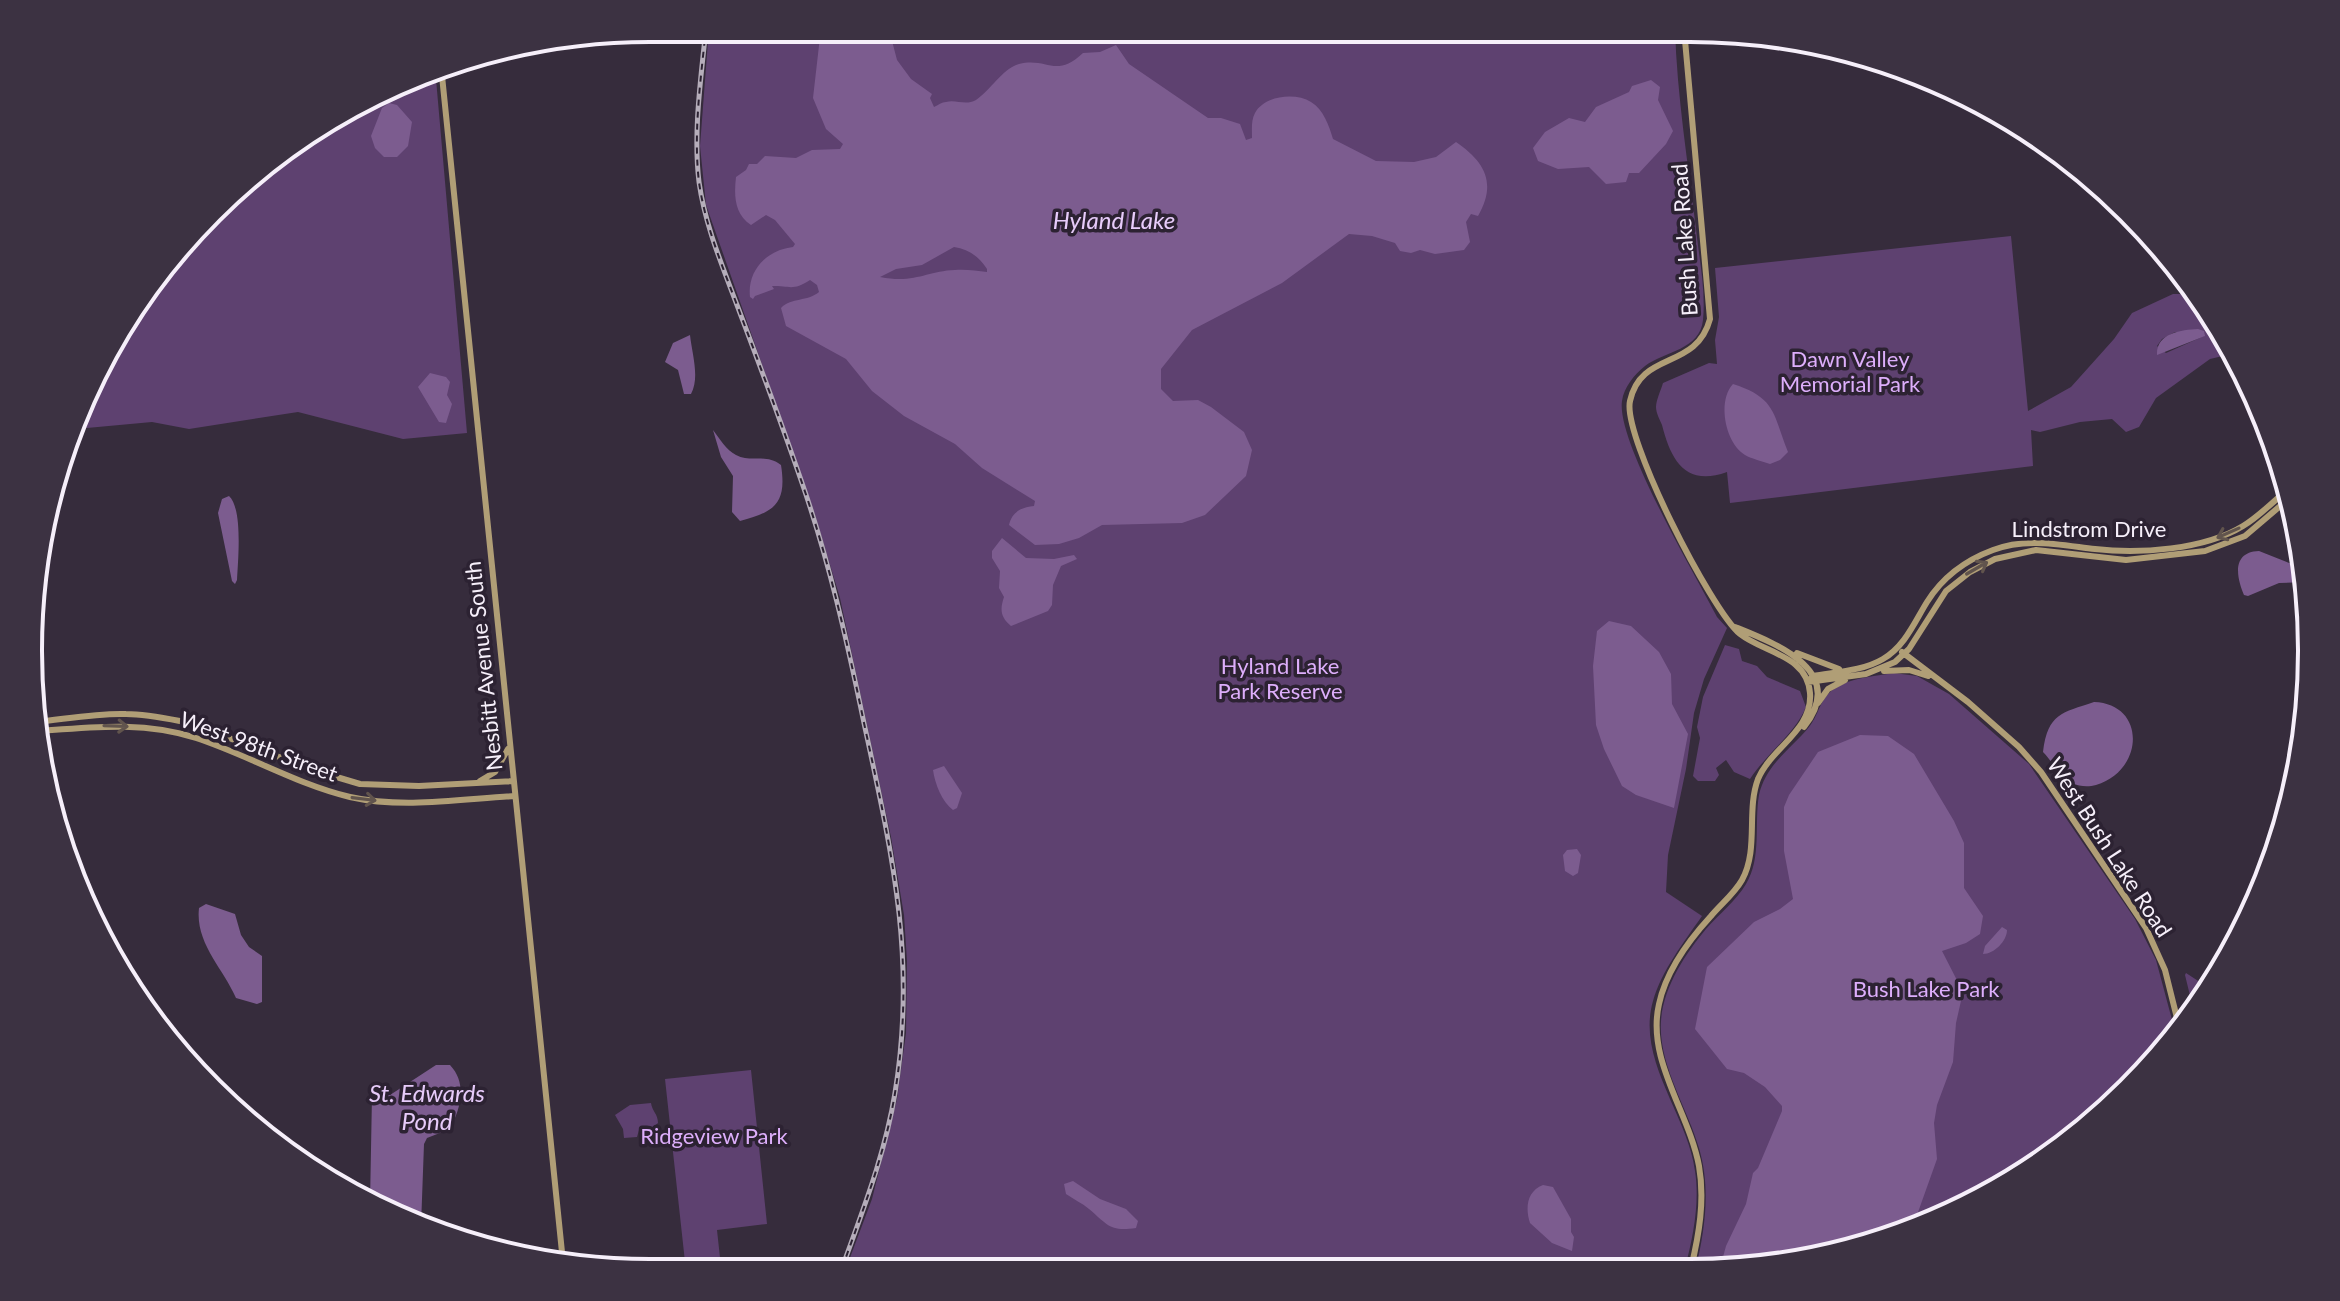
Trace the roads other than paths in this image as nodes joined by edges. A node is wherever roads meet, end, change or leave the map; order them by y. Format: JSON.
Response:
{"nodes":[{"id":1,"x":1685,"y":42,"type":"edge"},
{"id":2,"x":439,"y":80,"type":"edge"},
{"id":3,"x":2278,"y":498,"type":"edge"},
{"id":4,"x":2280,"y":506,"type":"edge"},
{"id":5,"x":1732,"y":626,"type":"junction"},
{"id":6,"x":1785,"y":649,"type":"junction"},
{"id":7,"x":1902,"y":652,"type":"junction"},
{"id":8,"x":1876,"y":672,"type":"junction"},
{"id":9,"x":1850,"y":673,"type":"junction"},
{"id":10,"x":1937,"y":679,"type":"junction"},
{"id":11,"x":1812,"y":680,"type":"junction"},
{"id":12,"x":1816,"y":706,"type":"junction"},
{"id":13,"x":46,"y":721,"type":"edge"},
{"id":14,"x":47,"y":730,"type":"edge"},
{"id":15,"x":1784,"y":745,"type":"junction"},
{"id":16,"x":509,"y":746,"type":"junction"},
{"id":17,"x":513,"y":781,"type":"junction"},
{"id":18,"x":477,"y":783,"type":"junction"},
{"id":19,"x":515,"y":796,"type":"junction"},
{"id":20,"x":2176,"y":1015,"type":"edge"},
{"id":21,"x":562,"y":1252,"type":"edge"},
{"id":22,"x":1693,"y":1259,"type":"edge"}],
"edges":[{"from":1,"to":5,"type":"street","name":"Bush Lake Road"},
{"from":2,"to":16,"type":"street","name":"Nesbitt Avenue South"},
{"from":3,"to":9,"type":"street","name":"Lindstrom Drive","one_way":true},
{"from":7,"to":4,"type":"street","name":"Lindstrom Drive","one_way":true},
{"from":5,"to":6,"type":"street"},
{"from":5,"to":11,"type":"street","name":"Bush Lake Road"},
{"from":6,"to":9,"type":"street"},
{"from":6,"to":11,"type":"street"},
{"from":7,"to":8,"type":"street","name":"Lindstrom Drive"},
{"from":7,"to":10,"type":"street","name":"West Bush Lake Road"},
{"from":8,"to":9,"type":"street","name":"Lindstrom Drive"},
{"from":8,"to":10,"type":"street"},
{"from":9,"to":11,"type":"street","name":"Lindstrom Drive"},
{"from":9,"to":12,"type":"street"},
{"from":10,"to":20,"type":"street","name":"West Bush Lake Road"},
{"from":11,"to":12,"type":"street"},
{"from":11,"to":15,"type":"street"},
{"from":12,"to":15,"type":"street"},
{"from":13,"to":18,"type":"street","name":"West 98th Street"},
{"from":14,"to":19,"type":"street","name":"West 98th Street","one_way":true},
{"from":15,"to":22,"type":"street"},
{"from":16,"to":17,"type":"street","name":"Nesbitt Avenue South"},
{"from":16,"to":18,"type":"street"},
{"from":17,"to":18,"type":"street","name":"West 98th Street"},
{"from":17,"to":19,"type":"street","name":"Nesbitt Avenue South"},
{"from":19,"to":21,"type":"street","name":"Nesbitt Avenue South"}]}
